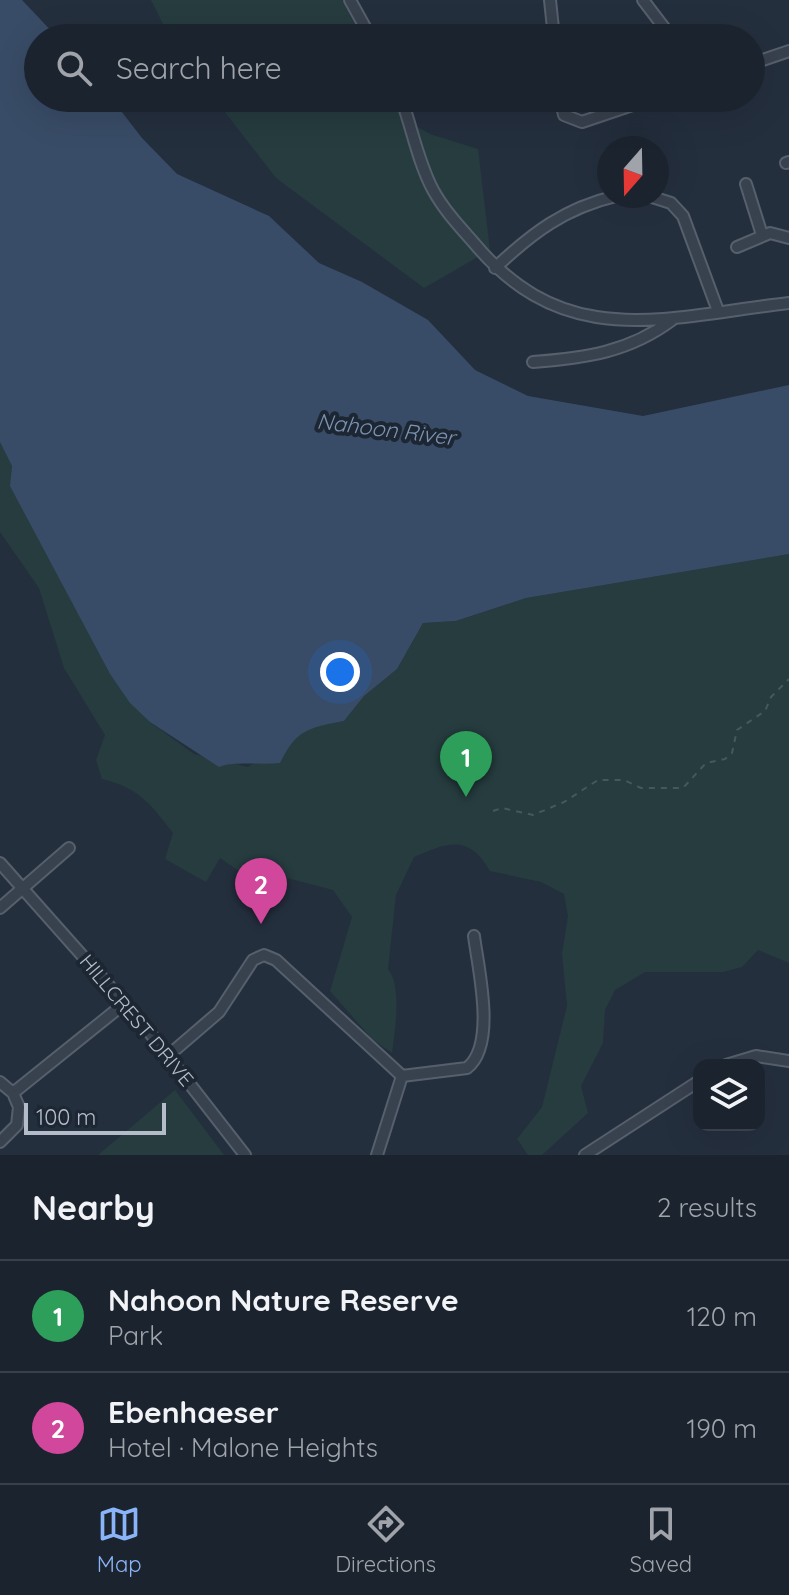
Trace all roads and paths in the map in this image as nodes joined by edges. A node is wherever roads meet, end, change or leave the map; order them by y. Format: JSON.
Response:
{"nodes":[{"id":1,"x":350,"y":0,"type":"edge"},
{"id":2,"x":550,"y":0,"type":"edge"},
{"id":3,"x":643,"y":0,"type":"edge"},
{"id":4,"x":363,"y":24,"type":"edge"},
{"id":5,"x":553,"y":24,"type":"edge"},
{"id":6,"x":661,"y":24,"type":"edge"},
{"id":7,"x":789,"y":51,"type":"edge"},
{"id":8,"x":765,"y":59,"type":"edge"},
{"id":9,"x":406,"y":112,"type":"edge"},
{"id":10,"x":564,"y":112,"type":"edge"},
{"id":11,"x":612,"y":112,"type":"edge"},
{"id":12,"x":746,"y":184,"type":"dead end"},
{"id":13,"x":669,"y":202,"type":"edge"},
{"id":14,"x":597,"y":203,"type":"edge"},
{"id":15,"x":762,"y":235,"type":"junction"},
{"id":16,"x":789,"y":238,"type":"edge"},
{"id":17,"x":737,"y":247,"type":"dead end"},
{"id":18,"x":495,"y":268,"type":"junction"},
{"id":19,"x":789,"y":303,"type":"edge"},
{"id":20,"x":718,"y":311,"type":"junction"},
{"id":21,"x":674,"y":318,"type":"junction"},
{"id":22,"x":533,"y":362,"type":"dead end"},
{"id":23,"x":789,"y":679,"type":"edge"},
{"id":24,"x":493,"y":811,"type":"dead end"},
{"id":25,"x":69,"y":848,"type":"dead end"},
{"id":26,"x":0,"y":863,"type":"edge"},
{"id":27,"x":23,"y":888,"type":"junction"},
{"id":28,"x":0,"y":908,"type":"edge"},
{"id":29,"x":474,"y":936,"type":"dead end"},
{"id":30,"x":125,"y":1003,"type":"junction"},
{"id":31,"x":169,"y":1055,"type":"junction"},
{"id":32,"x":746,"y":1059,"type":"edge"},
{"id":33,"x":789,"y":1061,"type":"edge"},
{"id":34,"x":402,"y":1076,"type":"junction"},
{"id":35,"x":0,"y":1082,"type":"edge"},
{"id":36,"x":693,"y":1085,"type":"edge"},
{"id":37,"x":13,"y":1093,"type":"junction"},
{"id":38,"x":0,"y":1142,"type":"edge"},
{"id":39,"x":245,"y":1155,"type":"edge"},
{"id":40,"x":377,"y":1155,"type":"edge"},
{"id":41,"x":585,"y":1155,"type":"edge"}],
"edges":[{"from":1,"to":4,"type":"street"},
{"from":2,"to":5,"type":"street"},
{"from":3,"to":6,"type":"street"},
{"from":7,"to":8,"type":"street"},
{"from":9,"to":18,"type":"street"},
{"from":10,"to":11,"type":"street"},
{"from":12,"to":15,"type":"street"},
{"from":13,"to":20,"type":"street"},
{"from":14,"to":18,"type":"street"},
{"from":15,"to":16,"type":"street"},
{"from":15,"to":17,"type":"street"},
{"from":18,"to":21,"type":"street"},
{"from":19,"to":20,"type":"street"},
{"from":20,"to":21,"type":"street"},
{"from":21,"to":22,"type":"street"},
{"from":23,"to":24,"type":"path"},
{"from":25,"to":27,"type":"street"},
{"from":26,"to":27,"type":"street","name":"HILLCREST DRIVE"},
{"from":27,"to":28,"type":"street"},
{"from":27,"to":30,"type":"street","name":"HILLCREST DRIVE"},
{"from":29,"to":34,"type":"street"},
{"from":30,"to":31,"type":"street","name":"HILLCREST DRIVE"},
{"from":30,"to":37,"type":"street"},
{"from":31,"to":34,"type":"street"},
{"from":31,"to":39,"type":"street","name":"HILLCREST DRIVE"},
{"from":32,"to":33,"type":"street"},
{"from":34,"to":40,"type":"street"},
{"from":35,"to":37,"type":"street"},
{"from":36,"to":41,"type":"street"},
{"from":37,"to":38,"type":"street"}]}
